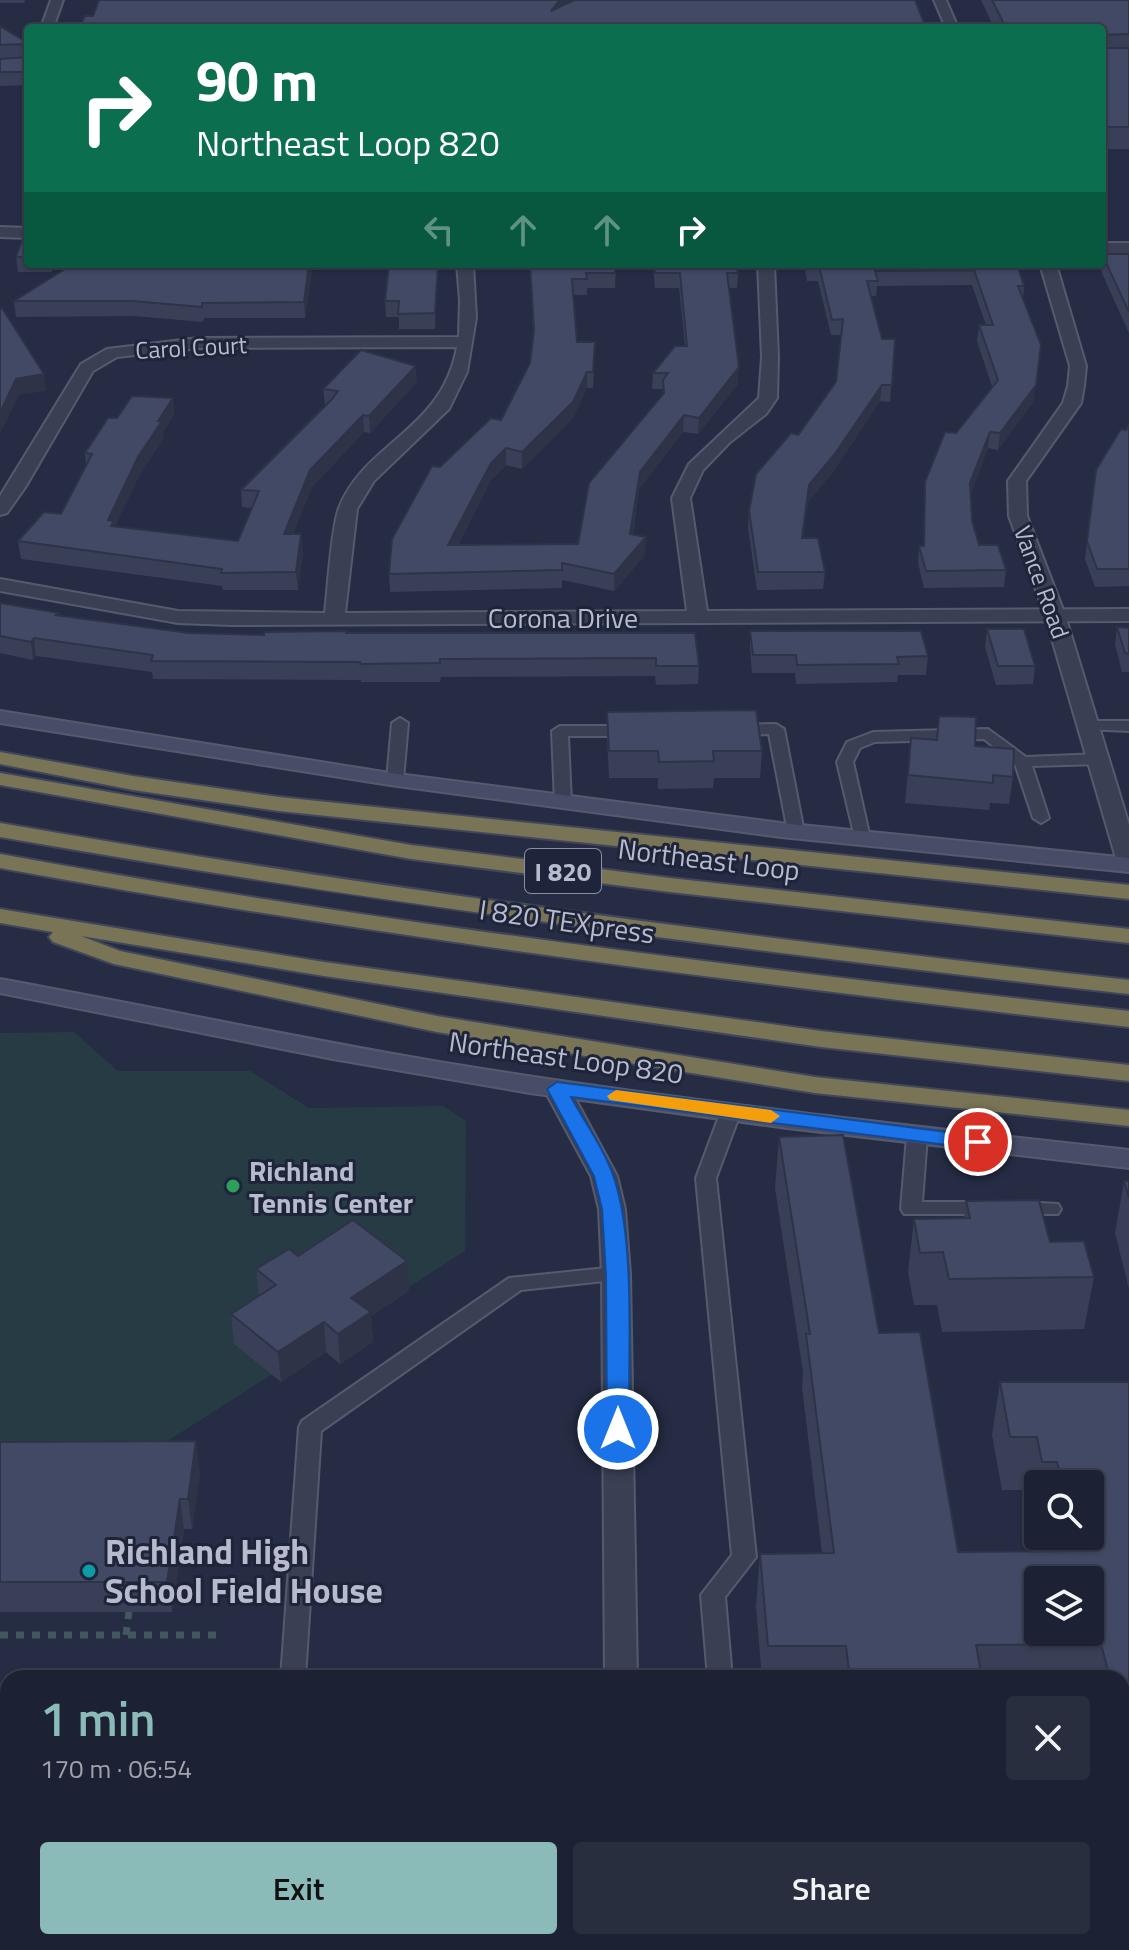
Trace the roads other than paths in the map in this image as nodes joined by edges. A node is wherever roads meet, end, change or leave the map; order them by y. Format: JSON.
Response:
{"nodes":[{"id":1,"x":57,"y":0,"type":"edge"},
{"id":2,"x":940,"y":0,"type":"edge"},
{"id":3,"x":48,"y":24,"type":"edge"},
{"id":4,"x":950,"y":24,"type":"edge"},
{"id":5,"x":0,"y":232,"type":"edge"},
{"id":6,"x":24,"y":233,"type":"edge"},
{"id":7,"x":1106,"y":248,"type":"edge"},
{"id":8,"x":1129,"y":248,"type":"edge"},
{"id":9,"x":465,"y":268,"type":"edge"},
{"id":10,"x":766,"y":268,"type":"edge"},
{"id":11,"x":1049,"y":268,"type":"edge"},
{"id":12,"x":466,"y":342,"type":"junction"},
{"id":13,"x":0,"y":509,"type":"edge"},
{"id":14,"x":0,"y":585,"type":"edge"},
{"id":15,"x":1055,"y":615,"type":"junction"},
{"id":16,"x":1129,"y":615,"type":"edge"},
{"id":17,"x":698,"y":617,"type":"junction"},
{"id":18,"x":334,"y":619,"type":"junction"},
{"id":19,"x":0,"y":717,"type":"edge"},
{"id":20,"x":400,"y":723,"type":"dead end"},
{"id":21,"x":1090,"y":726,"type":"junction"},
{"id":22,"x":1129,"y":726,"type":"edge"},
{"id":23,"x":653,"y":730,"type":"edge"},
{"id":24,"x":715,"y":730,"type":"edge"},
{"id":25,"x":0,"y":758,"type":"edge"},
{"id":26,"x":1100,"y":759,"type":"junction"},
{"id":27,"x":1022,"y":762,"type":"junction"},
{"id":28,"x":0,"y":779,"type":"edge"},
{"id":29,"x":395,"y":780,"type":"junction"},
{"id":30,"x":563,"y":802,"type":"junction"},
{"id":31,"x":1041,"y":818,"type":"dead end"},
{"id":32,"x":0,"y":830,"type":"edge"},
{"id":33,"x":796,"y":832,"type":"junction"},
{"id":34,"x":862,"y":838,"type":"junction"},
{"id":35,"x":0,"y":861,"type":"edge"},
{"id":36,"x":1129,"y":865,"type":"edge"},
{"id":37,"x":1129,"y":892,"type":"edge"},
{"id":38,"x":7,"y":917,"type":"edge"},
{"id":39,"x":1129,"y":936,"type":"edge"},
{"id":40,"x":0,"y":986,"type":"edge"},
{"id":41,"x":1129,"y":987,"type":"edge"},
{"id":42,"x":1129,"y":1019,"type":"edge"},
{"id":43,"x":1129,"y":1073,"type":"edge"},
{"id":44,"x":557,"y":1089,"type":"junction"},
{"id":45,"x":731,"y":1111,"type":"junction"},
{"id":46,"x":1129,"y":1118,"type":"edge"},
{"id":47,"x":917,"y":1136,"type":"junction"},
{"id":48,"x":1129,"y":1159,"type":"edge"},
{"id":49,"x":1051,"y":1209,"type":"dead end"},
{"id":50,"x":616,"y":1274,"type":"junction"},
{"id":51,"x":294,"y":1670,"type":"edge"},
{"id":52,"x":621,"y":1670,"type":"edge"},
{"id":53,"x":719,"y":1670,"type":"edge"}],
"edges":[{"from":1,"to":3,"type":"street"},
{"from":2,"to":4,"type":"street"},
{"from":5,"to":6,"type":"street"},
{"from":7,"to":8,"type":"street"},
{"from":9,"to":12,"type":"street"},
{"from":10,"to":17,"type":"street"},
{"from":11,"to":15,"type":"street","name":"Vance Road"},
{"from":12,"to":13,"type":"street","name":"Carol Court"},
{"from":12,"to":18,"type":"street"},
{"from":14,"to":18,"type":"street","name":"Corona Drive"},
{"from":15,"to":16,"type":"street","name":"Corona Drive"},
{"from":15,"to":17,"type":"street","name":"Corona Drive"},
{"from":15,"to":21,"type":"street","name":"Vance Road"},
{"from":17,"to":18,"type":"street","name":"Corona Drive"},
{"from":19,"to":29,"type":"main road"},
{"from":20,"to":29,"type":"lane"},
{"from":21,"to":22,"type":"lane"},
{"from":21,"to":26,"type":"street","name":"Vance Road"},
{"from":23,"to":30,"type":"lane"},
{"from":24,"to":33,"type":"lane"},
{"from":25,"to":37,"type":"highway"},
{"from":26,"to":27,"type":"lane"},
{"from":26,"to":36,"type":"street","name":"Vance Road"},
{"from":27,"to":31,"type":"lane"},
{"from":27,"to":34,"type":"lane"},
{"from":28,"to":39,"type":"highway","name":"Northeast Loop","number":"I 820"},
{"from":29,"to":30,"type":"main road"},
{"from":30,"to":33,"type":"main road"},
{"from":32,"to":41,"type":"highway","name":"I 820 TEXpress"},
{"from":33,"to":34,"type":"main road"},
{"from":34,"to":36,"type":"main road"},
{"from":35,"to":42,"type":"highway","name":"I 820 TEXpress"},
{"from":38,"to":43,"type":"highway"},
{"from":38,"to":46,"type":"highway"},
{"from":40,"to":44,"type":"main road","name":"Northeast Loop 820"},
{"from":44,"to":45,"type":"main road","name":"Northeast Loop 820"},
{"from":44,"to":50,"type":"street"},
{"from":45,"to":47,"type":"main road","name":"Northeast Loop 820"},
{"from":45,"to":53,"type":"lane"},
{"from":47,"to":48,"type":"main road","name":"Northeast Loop 820"},
{"from":47,"to":49,"type":"lane"},
{"from":50,"to":51,"type":"lane"},
{"from":50,"to":52,"type":"street"}]}
